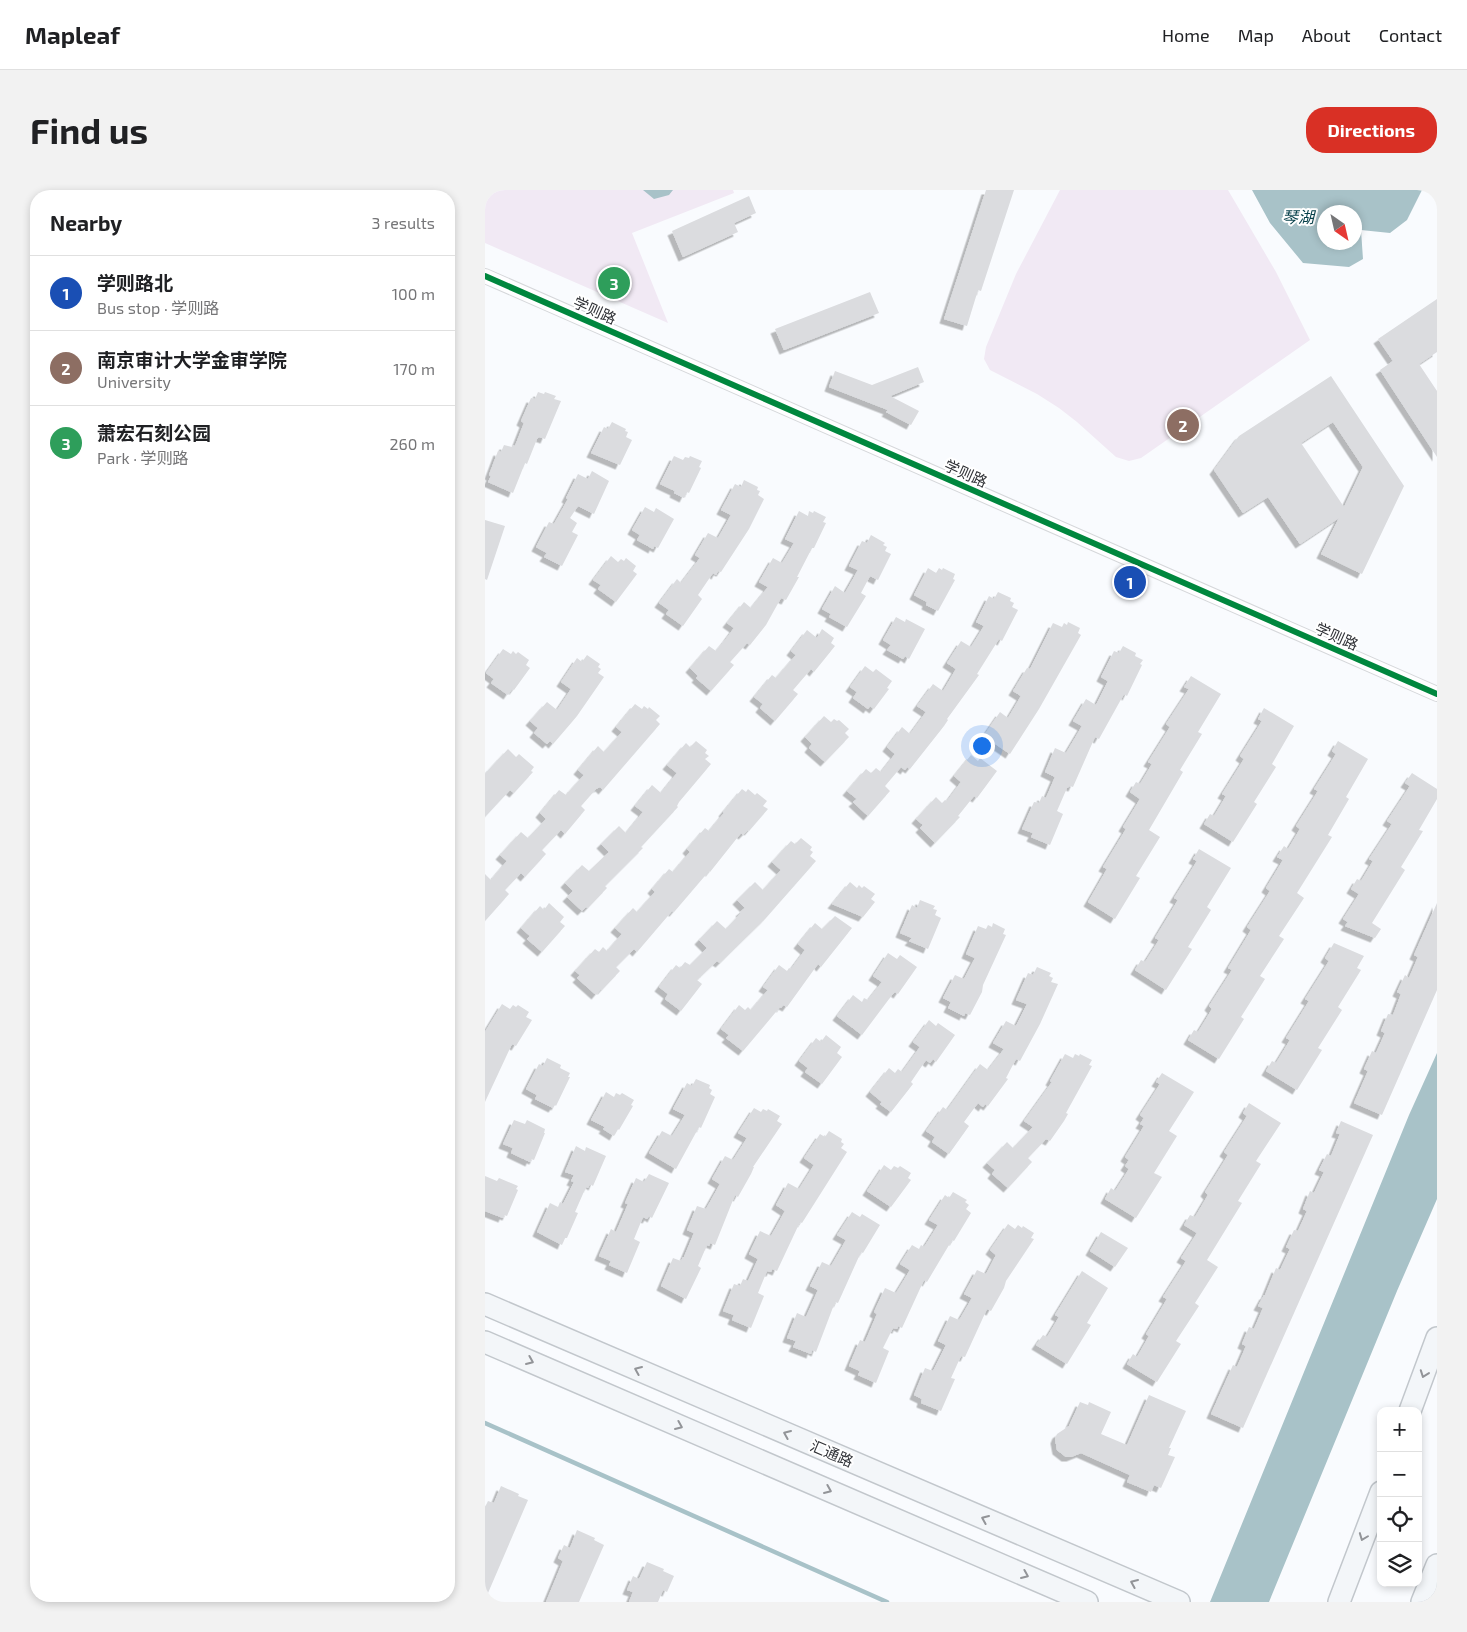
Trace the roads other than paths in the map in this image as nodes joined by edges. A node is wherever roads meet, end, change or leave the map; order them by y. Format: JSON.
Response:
{"nodes":[{"id":1,"x":485,"y":276,"type":"edge"},
{"id":2,"x":1437,"y":694,"type":"edge"},
{"id":3,"x":485,"y":1304,"type":"edge"},
{"id":4,"x":1437,"y":1338,"type":"edge"},
{"id":5,"x":485,"y":1342,"type":"edge"},
{"id":6,"x":1411,"y":1407,"type":"edge"},
{"id":7,"x":1379,"y":1497,"type":"edge"},
{"id":8,"x":1437,"y":1565,"type":"edge"},
{"id":9,"x":1345,"y":1598,"type":"edge"},
{"id":10,"x":1087,"y":1602,"type":"edge"},
{"id":11,"x":1179,"y":1602,"type":"edge"},
{"id":12,"x":1422,"y":1602,"type":"edge"}],
"edges":[{"from":1,"to":2,"type":"street","name":"学则路"},
{"from":11,"to":3,"type":"main road","name":"汇通路","one_way":true},
{"from":4,"to":6,"type":"main road","one_way":true},
{"from":5,"to":10,"type":"main road","one_way":true},
{"from":7,"to":9,"type":"main road","one_way":true},
{"from":8,"to":12,"type":"main road"}]}
